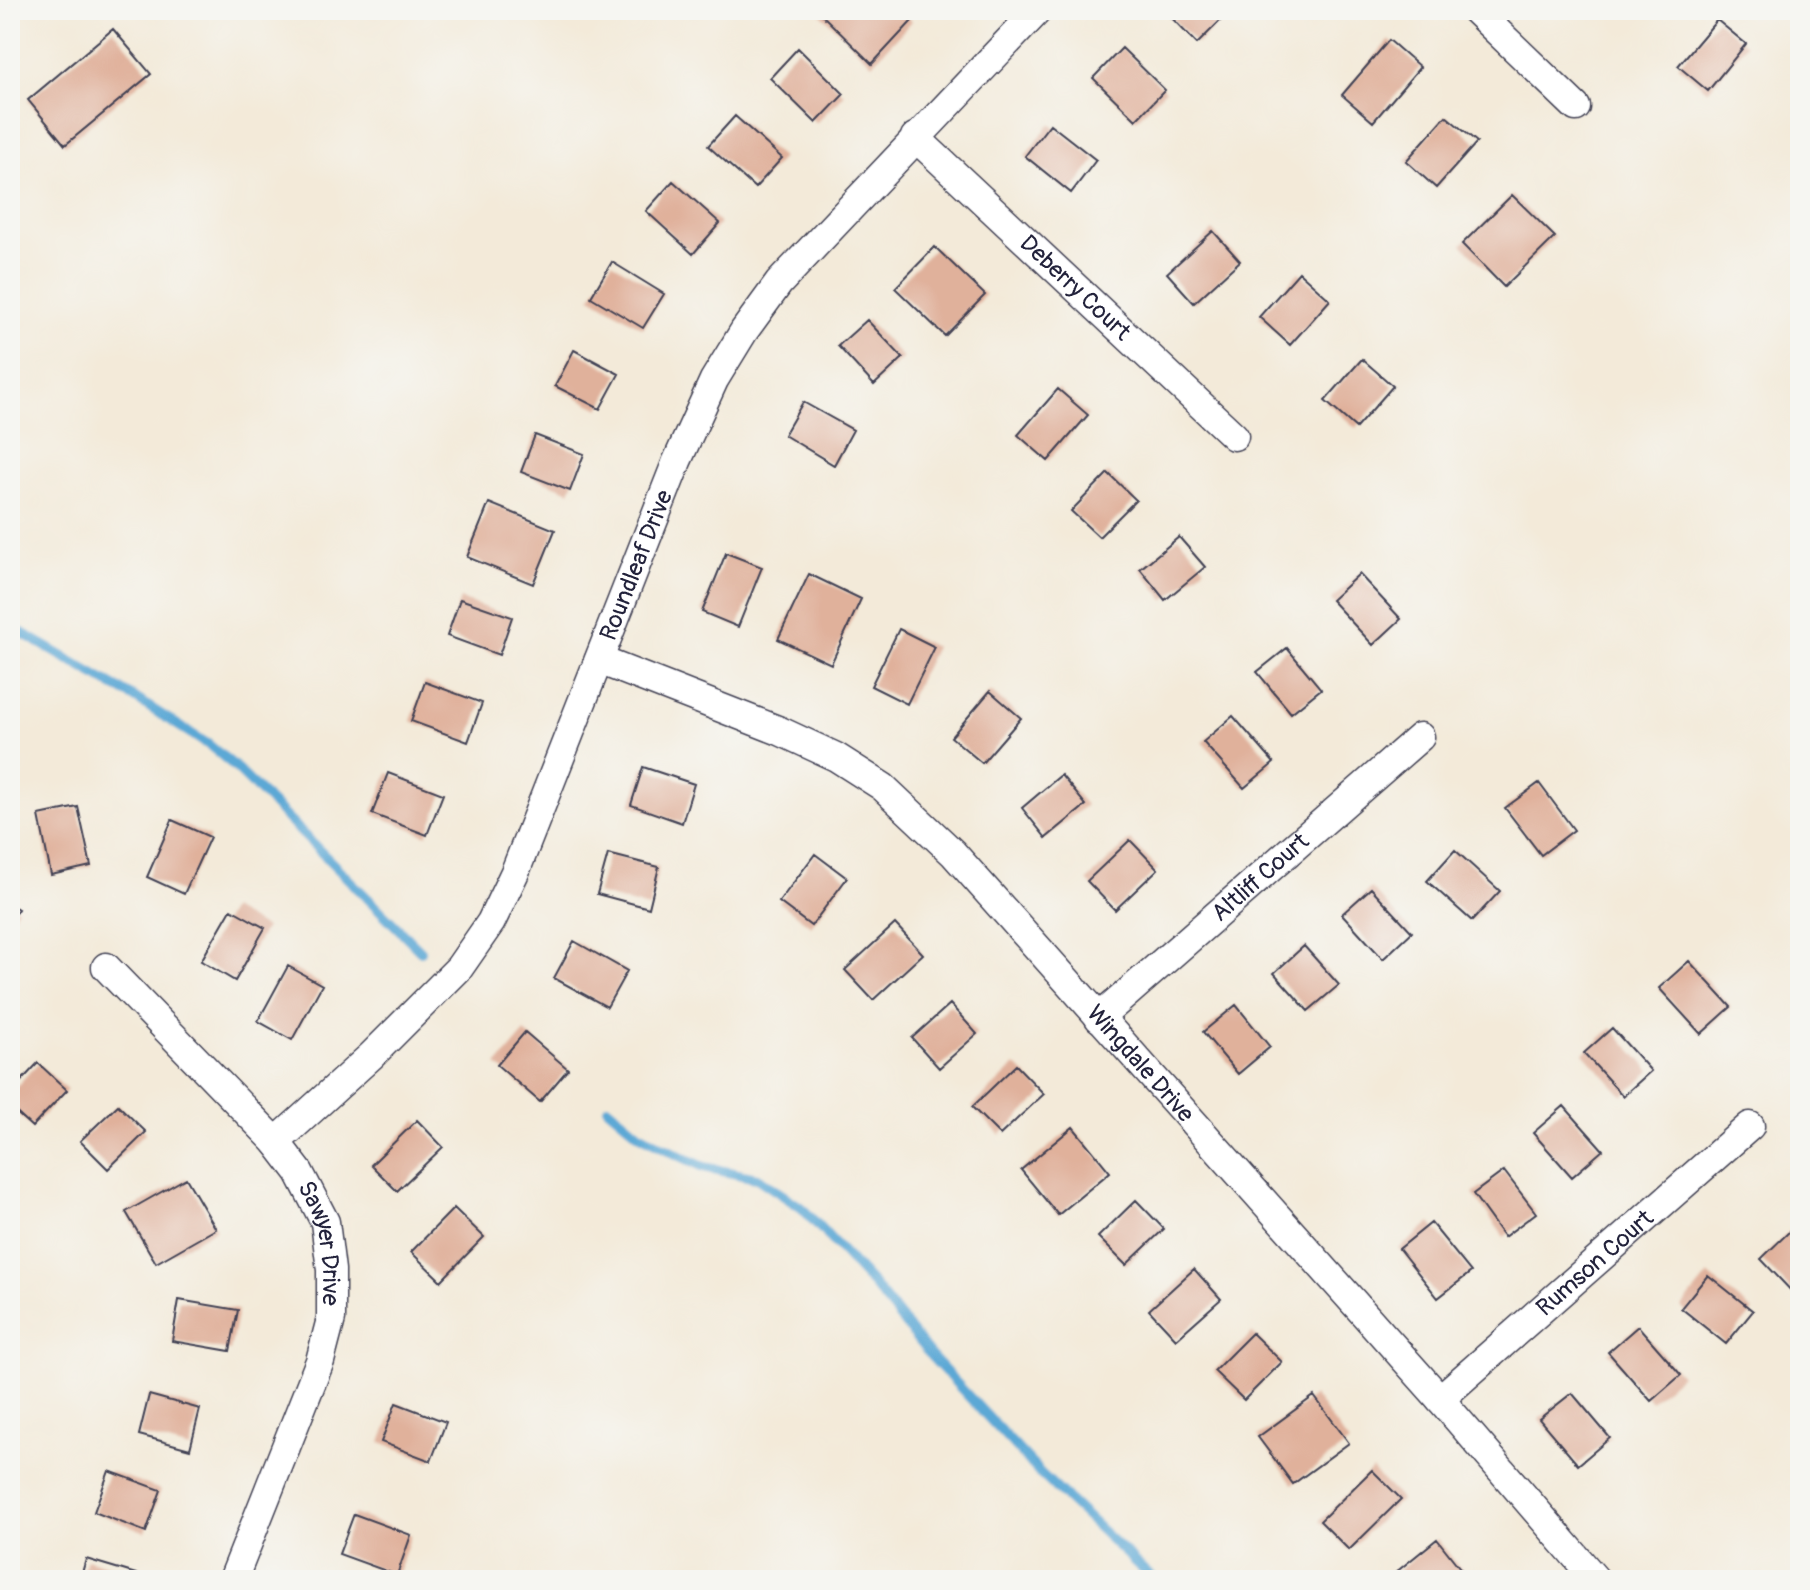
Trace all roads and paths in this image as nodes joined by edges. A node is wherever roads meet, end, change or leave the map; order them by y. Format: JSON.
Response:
{"nodes":[{"id":1,"x":1038,"y":10,"type":"edge"},
{"id":2,"x":1475,"y":10,"type":"edge"},
{"id":3,"x":1576,"y":107,"type":"dead end"},
{"id":4,"x":915,"y":137,"type":"junction"},
{"id":5,"x":1234,"y":436,"type":"dead end"},
{"id":6,"x":599,"y":660,"type":"junction"},
{"id":7,"x":1420,"y":737,"type":"dead end"},
{"id":8,"x":106,"y":967,"type":"dead end"},
{"id":9,"x":1099,"y":1018,"type":"junction"},
{"id":10,"x":1750,"y":1126,"type":"dead end"},
{"id":11,"x":276,"y":1142,"type":"junction"},
{"id":12,"x":1440,"y":1399,"type":"junction"},
{"id":13,"x":233,"y":1580,"type":"edge"},
{"id":14,"x":1596,"y":1580,"type":"edge"}],
"edges":[{"from":1,"to":4,"type":"street","name":"Roundleaf Drive"},
{"from":2,"to":3,"type":"street"},
{"from":4,"to":5,"type":"street","name":"Deberry Court"},
{"from":4,"to":6,"type":"street","name":"Roundleaf Drive"},
{"from":6,"to":9,"type":"street","name":"Wingdale Drive"},
{"from":6,"to":11,"type":"street","name":"Roundleaf Drive"},
{"from":7,"to":9,"type":"street","name":"Altliff Court"},
{"from":8,"to":11,"type":"street","name":"Sawyer Drive"},
{"from":9,"to":12,"type":"street","name":"Wingdale Drive"},
{"from":10,"to":12,"type":"street","name":"Rumson Court"},
{"from":11,"to":13,"type":"street","name":"Sawyer Drive"},
{"from":12,"to":14,"type":"street","name":"Wingdale Drive"}]}
